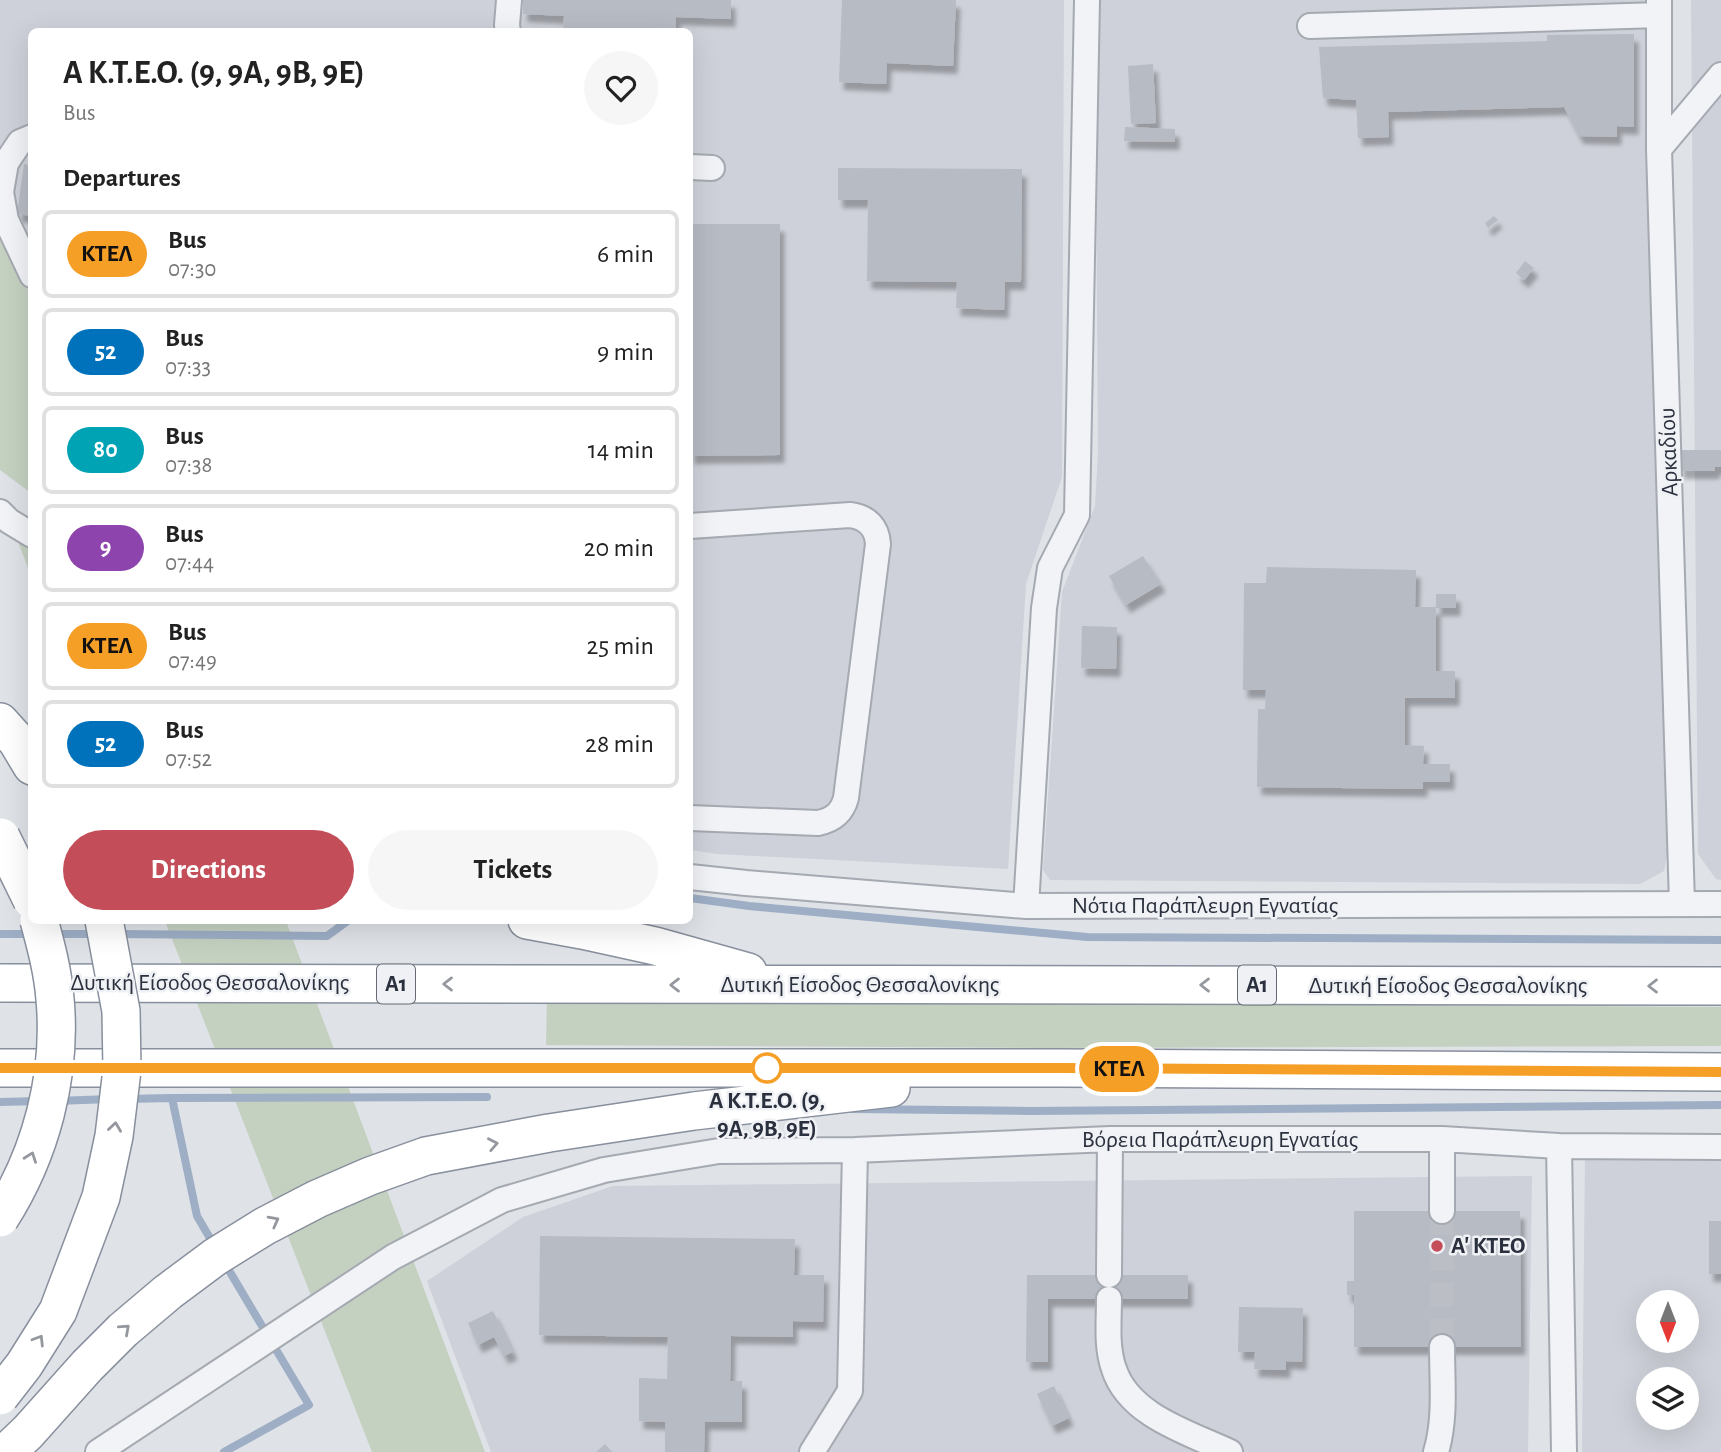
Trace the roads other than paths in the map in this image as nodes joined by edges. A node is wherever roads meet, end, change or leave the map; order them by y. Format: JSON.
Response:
{"nodes":[{"id":1,"x":509,"y":0,"type":"edge"},
{"id":2,"x":1087,"y":0,"type":"edge"},
{"id":3,"x":1659,"y":8,"type":"edge"},
{"id":4,"x":1310,"y":26,"type":"dead end"},
{"id":5,"x":507,"y":28,"type":"edge"},
{"id":6,"x":1721,"y":75,"type":"edge"},
{"id":7,"x":28,"y":139,"type":"edge"},
{"id":8,"x":1659,"y":149,"type":"junction"},
{"id":9,"x":28,"y":267,"type":"edge"},
{"id":10,"x":0,"y":512,"type":"edge"},
{"id":11,"x":693,"y":526,"type":"edge"},
{"id":12,"x":28,"y":533,"type":"edge"},
{"id":13,"x":0,"y":722,"type":"edge"},
{"id":14,"x":28,"y":759,"type":"edge"},
{"id":15,"x":693,"y":818,"type":"edge"},
{"id":16,"x":0,"y":841,"type":"edge"},
{"id":17,"x":28,"y":863,"type":"edge"},
{"id":18,"x":693,"y":877,"type":"edge"},
{"id":19,"x":28,"y":893,"type":"edge"},
{"id":20,"x":1682,"y":904,"type":"junction"},
{"id":21,"x":1721,"y":904,"type":"edge"},
{"id":22,"x":1026,"y":906,"type":"junction"},
{"id":23,"x":40,"y":924,"type":"edge"},
{"id":24,"x":105,"y":924,"type":"edge"},
{"id":25,"x":549,"y":924,"type":"edge"},
{"id":26,"x":0,"y":983,"type":"edge"},
{"id":27,"x":792,"y":985,"type":"junction"},
{"id":28,"x":1721,"y":986,"type":"edge"},
{"id":29,"x":0,"y":1068,"type":"edge"},
{"id":30,"x":1062,"y":1068,"type":"junction"},
{"id":31,"x":1721,"y":1072,"type":"edge"},
{"id":32,"x":1110,"y":1139,"type":"junction"},
{"id":33,"x":1442,"y":1139,"type":"junction"},
{"id":34,"x":1559,"y":1146,"type":"junction"},
{"id":35,"x":1721,"y":1147,"type":"edge"},
{"id":36,"x":855,"y":1150,"type":"junction"},
{"id":37,"x":1442,"y":1211,"type":"tunnel mouth"},
{"id":38,"x":0,"y":1217,"type":"edge"},
{"id":39,"x":1442,"y":1347,"type":"tunnel mouth"},
{"id":40,"x":0,"y":1396,"type":"edge"},
{"id":41,"x":7,"y":1452,"type":"edge"},
{"id":42,"x":98,"y":1452,"type":"edge"},
{"id":43,"x":812,"y":1452,"type":"edge"},
{"id":44,"x":1230,"y":1452,"type":"edge"},
{"id":45,"x":1436,"y":1452,"type":"edge"},
{"id":46,"x":1564,"y":1452,"type":"edge"}],
"edges":[{"from":1,"to":5,"type":"street"},
{"from":2,"to":22,"type":"street"},
{"from":3,"to":4,"type":"street"},
{"from":3,"to":8,"type":"street","name":"Αρκαδίου"},
{"from":6,"to":8,"type":"street"},
{"from":7,"to":9,"type":"street"},
{"from":8,"to":20,"type":"street","name":"Αρκαδίου"},
{"from":10,"to":12,"type":"street"},
{"from":11,"to":15,"type":"street"},
{"from":13,"to":14,"type":"highway"},
{"from":16,"to":17,"type":"highway"},
{"from":16,"to":19,"type":"highway","bridge":true},
{"from":18,"to":22,"type":"street","name":"Νότια Παράπλευρη Εγνατίας"},
{"from":20,"to":21,"type":"street","name":"Νότια Παράπλευρη Εγνατίας"},
{"from":20,"to":22,"type":"street","name":"Νότια Παράπλευρη Εγνατίας"},
{"from":38,"to":23,"type":"highway","one_way":true,"bridge":true},
{"from":40,"to":24,"type":"highway","one_way":true,"bridge":true},
{"from":25,"to":27,"type":"highway"},
{"from":27,"to":26,"type":"highway","name":"Δυτική Είσοδος Θεσσαλονίκης","number":"Α1","one_way":true},
{"from":28,"to":27,"type":"highway","name":"Δυτική Είσοδος Θεσσαλονίκης","number":"Α1","one_way":true},
{"from":29,"to":30,"type":"highway"},
{"from":30,"to":31,"type":"highway"},
{"from":41,"to":30,"type":"highway","one_way":true},
{"from":32,"to":33,"type":"street","name":"Βόρεια Παράπλευρη Εγνατίας"},
{"from":32,"to":36,"type":"street","name":"Βόρεια Παράπλευρη Εγνατίας"},
{"from":32,"to":44,"type":"street"},
{"from":33,"to":34,"type":"street","name":"Βόρεια Παράπλευρη Εγνατίας"},
{"from":33,"to":37,"type":"street"},
{"from":34,"to":35,"type":"street","name":"Βόρεια Παράπλευρη Εγνατίας"},
{"from":34,"to":46,"type":"street"},
{"from":36,"to":42,"type":"street","name":"Βόρεια Παράπλευρη Εγνατίας"},
{"from":36,"to":43,"type":"street"},
{"from":39,"to":45,"type":"street"}]}
